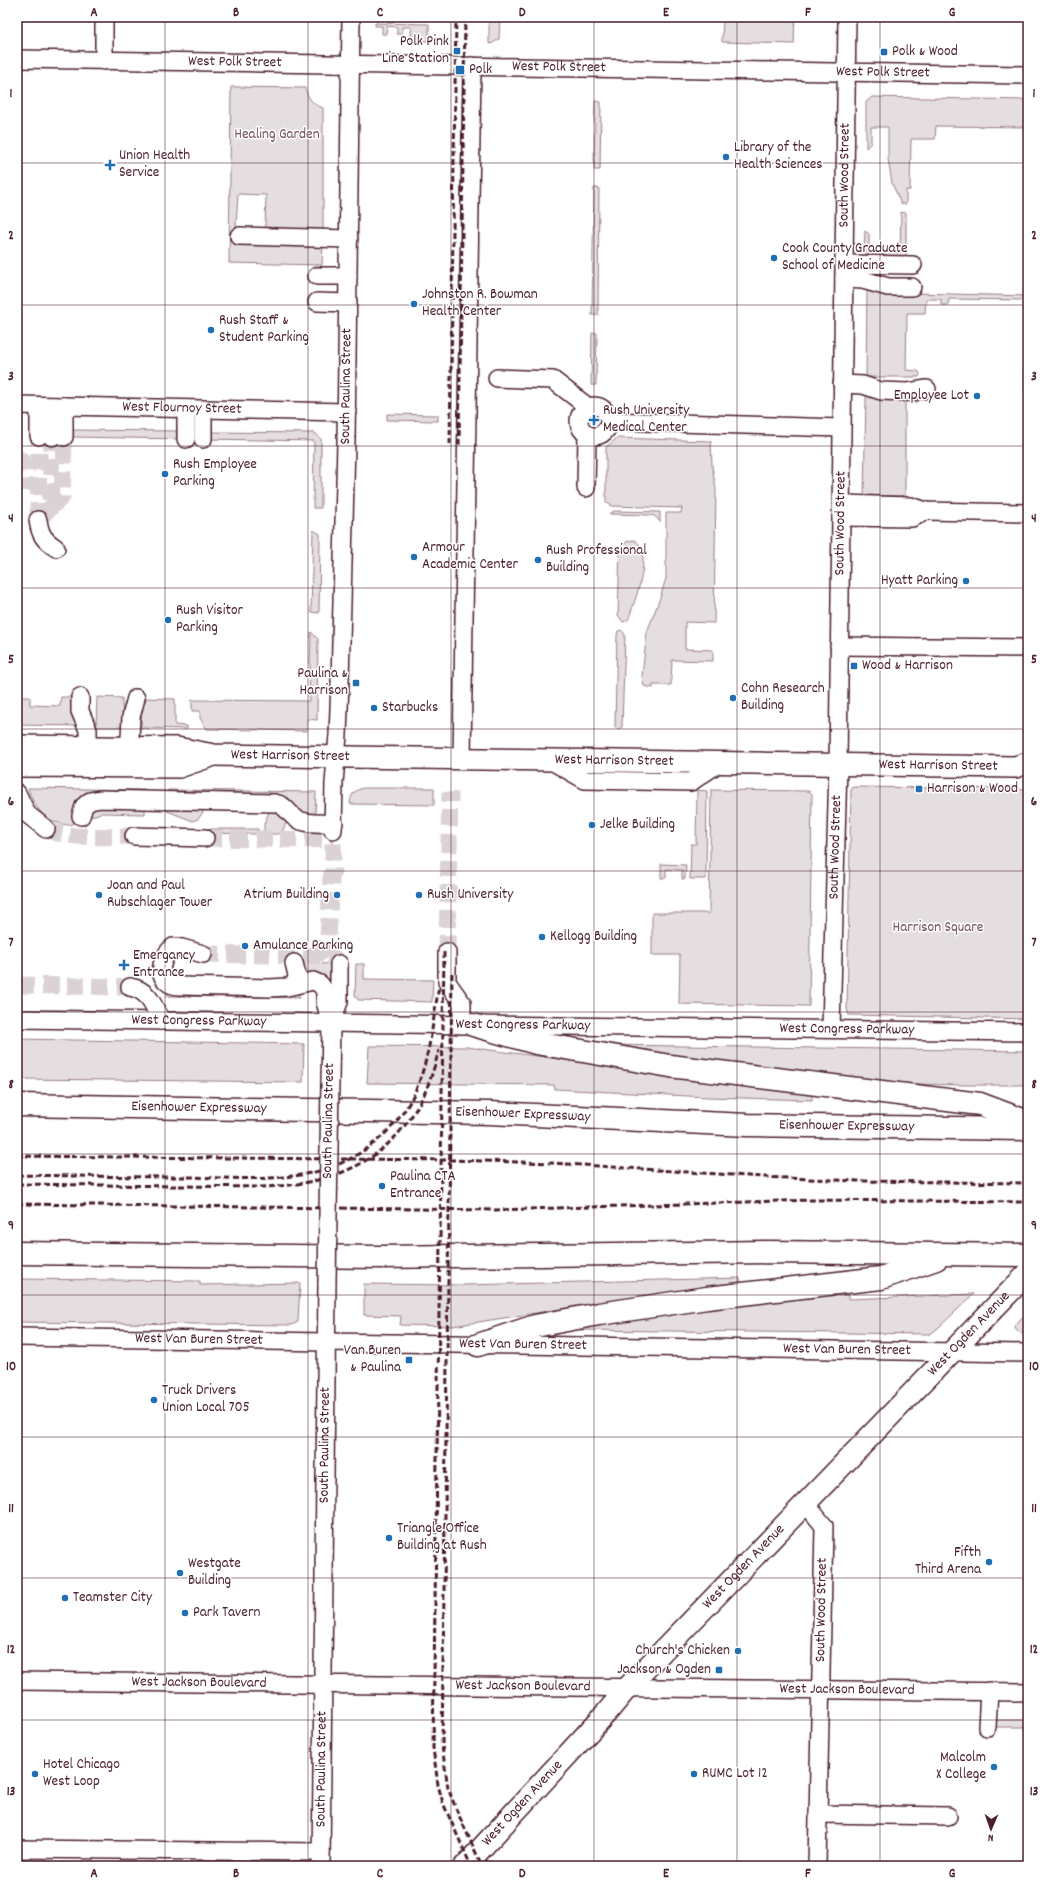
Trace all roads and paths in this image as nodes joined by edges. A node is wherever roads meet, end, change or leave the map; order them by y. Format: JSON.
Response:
{"nodes":[{"id":1,"x":104,"y":17,"type":"edge"},
{"id":2,"x":351,"y":17,"type":"edge"},
{"id":3,"x":847,"y":17,"type":"edge"},
{"id":4,"x":17,"y":60,"type":"edge"},
{"id":5,"x":104,"y":61,"type":"junction"},
{"id":6,"x":351,"y":64,"type":"junction"},
{"id":7,"x":472,"y":66,"type":"junction"},
{"id":8,"x":847,"y":72,"type":"junction"},
{"id":9,"x":1028,"y":75,"type":"edge"},
{"id":10,"x":239,"y":236,"type":"dead end"},
{"id":11,"x":349,"y":239,"type":"junction"},
{"id":12,"x":844,"y":272,"type":"junction"},
{"id":13,"x":317,"y":276,"type":"dead end"},
{"id":14,"x":348,"y":276,"type":"junction"},
{"id":15,"x":317,"y":302,"type":"dead end"},
{"id":16,"x":348,"y":303,"type":"junction"},
{"id":17,"x":497,"y":378,"type":"dead end"},
{"id":18,"x":842,"y":384,"type":"junction"},
{"id":19,"x":927,"y":389,"type":"dead end"},
{"id":20,"x":17,"y":405,"type":"edge"},
{"id":21,"x":51,"y":406,"type":"junction"},
{"id":22,"x":588,"y":407,"type":"junction"},
{"id":23,"x":186,"y":409,"type":"junction"},
{"id":24,"x":203,"y":410,"type":"junction"},
{"id":25,"x":347,"y":412,"type":"junction"},
{"id":26,"x":609,"y":421,"type":"junction"},
{"id":27,"x":842,"y":428,"type":"junction"},
{"id":28,"x":587,"y":435,"type":"junction"},
{"id":29,"x":586,"y":488,"type":"dead end"},
{"id":30,"x":841,"y":511,"type":"junction"},
{"id":31,"x":1028,"y":513,"type":"edge"},
{"id":32,"x":38,"y":520,"type":"tunnel mouth"},
{"id":33,"x":56,"y":548,"type":"dead end"},
{"id":34,"x":839,"y":646,"type":"junction"},
{"id":35,"x":1028,"y":648,"type":"edge"},
{"id":36,"x":86,"y":697,"type":"dead end"},
{"id":37,"x":131,"y":698,"type":"dead end"},
{"id":38,"x":17,"y":746,"type":"edge"},
{"id":39,"x":88,"y":748,"type":"junction"},
{"id":40,"x":336,"y":756,"type":"junction"},
{"id":41,"x":130,"y":757,"type":"junction"},
{"id":42,"x":462,"y":758,"type":"junction"},
{"id":43,"x":838,"y":765,"type":"junction"},
{"id":44,"x":17,"y":766,"type":"edge"},
{"id":45,"x":1024,"y":768,"type":"edge"},
{"id":46,"x":17,"y":793,"type":"edge"},
{"id":47,"x":81,"y":816,"type":"dead end"},
{"id":48,"x":46,"y":830,"type":"tunnel mouth"},
{"id":49,"x":134,"y":836,"type":"tunnel mouth"},
{"id":50,"x":205,"y":838,"type":"tunnel mouth"},
{"id":51,"x":448,"y":952,"type":"tunnel mouth"},
{"id":52,"x":203,"y":954,"type":"tunnel mouth"},
{"id":53,"x":294,"y":963,"type":"dead end"},
{"id":54,"x":339,"y":964,"type":"dead end"},
{"id":55,"x":296,"y":984,"type":"junction"},
{"id":56,"x":130,"y":987,"type":"tunnel mouth"},
{"id":57,"x":17,"y":1019,"type":"edge"},
{"id":58,"x":161,"y":1021,"type":"junction"},
{"id":59,"x":331,"y":1023,"type":"junction"},
{"id":60,"x":468,"y":1025,"type":"junction"},
{"id":61,"x":831,"y":1029,"type":"junction"},
{"id":62,"x":1028,"y":1032,"type":"edge"},
{"id":63,"x":17,"y":1105,"type":"edge"},
{"id":64,"x":1028,"y":1122,"type":"edge"},
{"id":65,"x":1028,"y":1129,"type":"edge"},
{"id":66,"x":17,"y":1253,"type":"edge"},
{"id":67,"x":950,"y":1254,"type":"junction"},
{"id":68,"x":1028,"y":1255,"type":"edge"},
{"id":69,"x":1028,"y":1273,"type":"edge"},
{"id":70,"x":17,"y":1337,"type":"edge"},
{"id":71,"x":326,"y":1342,"type":"junction"},
{"id":72,"x":478,"y":1344,"type":"junction"},
{"id":73,"x":953,"y":1351,"type":"junction"},
{"id":74,"x":1028,"y":1353,"type":"edge"},
{"id":75,"x":806,"y":1504,"type":"junction"},
{"id":76,"x":17,"y":1681,"type":"edge"},
{"id":77,"x":323,"y":1684,"type":"junction"},
{"id":78,"x":628,"y":1687,"type":"junction"},
{"id":79,"x":820,"y":1689,"type":"junction"},
{"id":80,"x":989,"y":1691,"type":"junction"},
{"id":81,"x":1028,"y":1692,"type":"edge"},
{"id":82,"x":987,"y":1727,"type":"dead end"},
{"id":83,"x":818,"y":1814,"type":"junction"},
{"id":84,"x":948,"y":1816,"type":"dead end"},
{"id":85,"x":17,"y":1848,"type":"edge"},
{"id":86,"x":321,"y":1859,"type":"edge"},
{"id":87,"x":464,"y":1866,"type":"edge"},
{"id":88,"x":817,"y":1866,"type":"edge"}],
"edges":[{"from":1,"to":5,"type":"street"},
{"from":2,"to":6,"type":"street","name":"South Paulina Street"},
{"from":3,"to":8,"type":"street","name":"South Wood Street"},
{"from":4,"to":5,"type":"street","name":"West Polk Street"},
{"from":5,"to":6,"type":"street","name":"West Polk Street"},
{"from":6,"to":7,"type":"street","name":"West Polk Street"},
{"from":6,"to":11,"type":"street","name":"South Paulina Street"},
{"from":7,"to":8,"type":"street","name":"West Polk Street"},
{"from":7,"to":42,"type":"street"},
{"from":8,"to":9,"type":"street","name":"West Polk Street"},
{"from":8,"to":12,"type":"street","name":"South Wood Street"},
{"from":10,"to":11,"type":"street"},
{"from":11,"to":14,"type":"street","name":"South Paulina Street"},
{"from":12,"to":12,"type":"street"},
{"from":12,"to":18,"type":"street","name":"South Wood Street"},
{"from":13,"to":14,"type":"street"},
{"from":14,"to":16,"type":"street","name":"South Paulina Street"},
{"from":15,"to":16,"type":"street"},
{"from":16,"to":25,"type":"street","name":"South Paulina Street"},
{"from":17,"to":22,"type":"street"},
{"from":18,"to":19,"type":"street"},
{"from":18,"to":27,"type":"street","name":"South Wood Street"},
{"from":20,"to":21,"type":"street","name":"West Flournoy Street"},
{"from":21,"to":21,"type":"street"},
{"from":21,"to":23,"type":"street","name":"West Flournoy Street"},
{"from":22,"to":26,"type":"street"},
{"from":22,"to":28,"type":"street"},
{"from":23,"to":24,"type":"street","name":"West Flournoy Street"},
{"from":23,"to":24,"type":"street"},
{"from":24,"to":25,"type":"street","name":"West Flournoy Street"},
{"from":25,"to":40,"type":"street","name":"South Paulina Street"},
{"from":26,"to":27,"type":"street"},
{"from":26,"to":28,"type":"street"},
{"from":27,"to":30,"type":"street","name":"South Wood Street"},
{"from":28,"to":29,"type":"street"},
{"from":30,"to":31,"type":"street"},
{"from":30,"to":34,"type":"street","name":"South Wood Street"},
{"from":32,"to":33,"type":"street"},
{"from":34,"to":35,"type":"street"},
{"from":34,"to":43,"type":"street","name":"South Wood Street"},
{"from":36,"to":39,"type":"street"},
{"from":37,"to":41,"type":"street"},
{"from":38,"to":39,"type":"main road","name":"West Harrison Street"},
{"from":39,"to":41,"type":"main road","name":"West Harrison Street"},
{"from":39,"to":44,"type":"main road","name":"West Harrison Street"},
{"from":40,"to":41,"type":"main road","name":"West Harrison Street"},
{"from":40,"to":42,"type":"main road","name":"West Harrison Street"},
{"from":40,"to":47,"type":"street","name":"South Paulina Street"},
{"from":42,"to":43,"type":"main road","name":"West Harrison Street"},
{"from":43,"to":45,"type":"main road","name":"West Harrison Street"},
{"from":43,"to":61,"type":"street","name":"South Wood Street"},
{"from":46,"to":48,"type":"street"},
{"from":49,"to":50,"type":"street"},
{"from":51,"to":60,"type":"street"},
{"from":52,"to":55,"type":"street"},
{"from":53,"to":55,"type":"street"},
{"from":54,"to":59,"type":"street"},
{"from":55,"to":59,"type":"street"},
{"from":56,"to":58,"type":"street"},
{"from":57,"to":58,"type":"street","name":"West Congress Parkway"},
{"from":58,"to":59,"type":"street","name":"West Congress Parkway"},
{"from":59,"to":60,"type":"street","name":"West Congress Parkway"},
{"from":59,"to":71,"type":"street","name":"South Paulina Street","bridge":true},
{"from":60,"to":61,"type":"street","name":"West Congress Parkway"},
{"from":60,"to":64,"type":"highway"},
{"from":61,"to":62,"type":"street","name":"West Congress Parkway"},
{"from":63,"to":65,"type":"highway","name":"Eisenhower Expressway"},
{"from":66,"to":67,"type":"highway"},
{"from":67,"to":68,"type":"highway"},
{"from":67,"to":72,"type":"highway"},
{"from":69,"to":73,"type":"main road","name":"West Ogden Avenue"},
{"from":70,"to":71,"type":"street","name":"West Van Buren Street"},
{"from":71,"to":72,"type":"street","name":"West Van Buren Street"},
{"from":71,"to":77,"type":"street","name":"South Paulina Street"},
{"from":72,"to":73,"type":"street","name":"West Van Buren Street"},
{"from":73,"to":74,"type":"street","name":"West Van Buren Street"},
{"from":73,"to":75,"type":"main road","name":"West Ogden Avenue"},
{"from":75,"to":78,"type":"main road","name":"West Ogden Avenue"},
{"from":75,"to":79,"type":"street","name":"South Wood Street"},
{"from":76,"to":77,"type":"street","name":"West Jackson Boulevard"},
{"from":77,"to":78,"type":"street","name":"West Jackson Boulevard"},
{"from":77,"to":86,"type":"street","name":"South Paulina Street"},
{"from":78,"to":79,"type":"street","name":"West Jackson Boulevard"},
{"from":78,"to":87,"type":"main road","name":"West Ogden Avenue"},
{"from":79,"to":80,"type":"street","name":"West Jackson Boulevard"},
{"from":79,"to":83,"type":"street","name":"South Wood Street"},
{"from":80,"to":81,"type":"street","name":"West Jackson Boulevard"},
{"from":80,"to":82,"type":"street"},
{"from":83,"to":84,"type":"street"},
{"from":83,"to":88,"type":"street","name":"South Wood Street"},
{"from":85,"to":86,"type":"street"}]}
